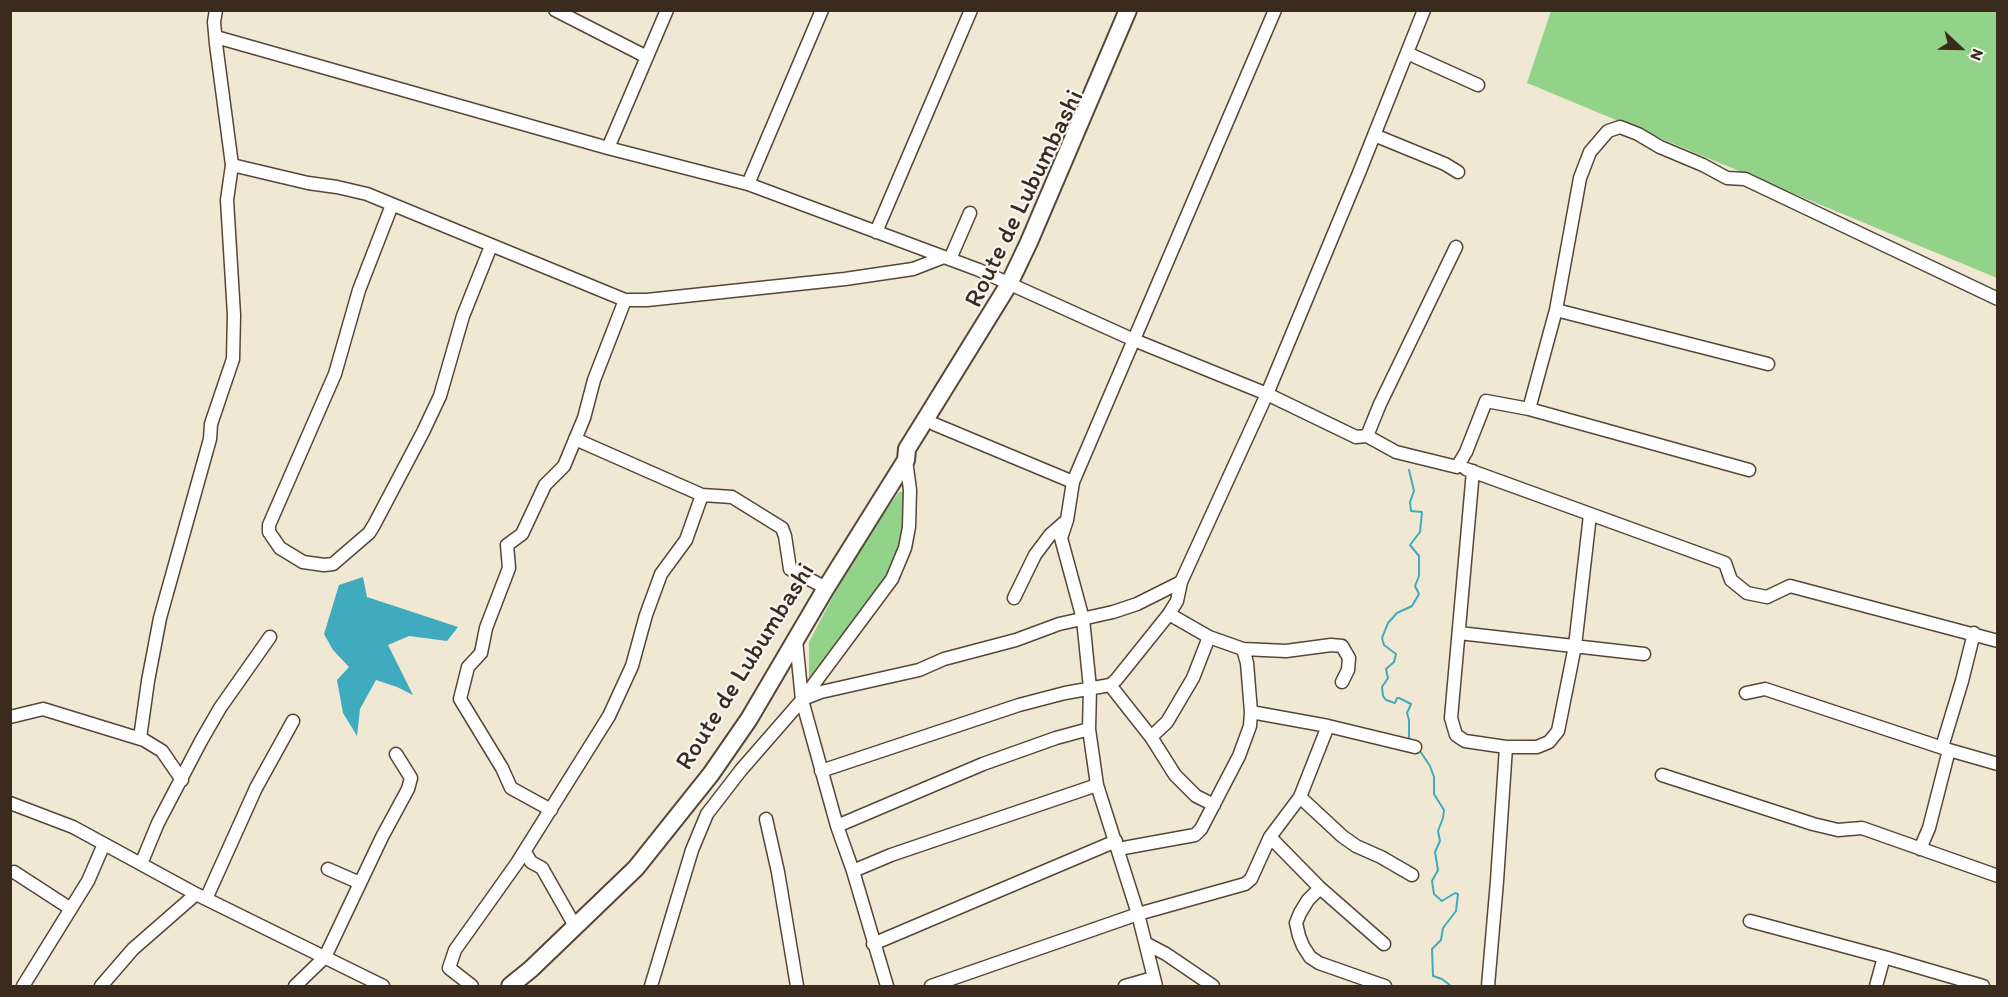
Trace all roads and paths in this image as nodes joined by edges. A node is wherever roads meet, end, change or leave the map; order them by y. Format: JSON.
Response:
{"nodes":[{"id":1,"x":216,"y":10,"type":"edge"},
{"id":2,"x":555,"y":10,"type":"edge"},
{"id":3,"x":667,"y":10,"type":"edge"},
{"id":4,"x":822,"y":10,"type":"edge"},
{"id":5,"x":971,"y":10,"type":"edge"},
{"id":6,"x":1128,"y":10,"type":"edge"},
{"id":7,"x":1138,"y":10,"type":"edge"},
{"id":8,"x":1275,"y":10,"type":"edge"},
{"id":9,"x":1424,"y":10,"type":"edge"},
{"id":10,"x":216,"y":37,"type":"junction"},
{"id":11,"x":1407,"y":53,"type":"junction"},
{"id":12,"x":647,"y":57,"type":"junction"},
{"id":13,"x":1478,"y":85,"type":"dead end"},
{"id":14,"x":1374,"y":135,"type":"junction"},
{"id":15,"x":608,"y":148,"type":"junction"},
{"id":16,"x":232,"y":165,"type":"junction"},
{"id":17,"x":1458,"y":172,"type":"dead end"},
{"id":18,"x":748,"y":184,"type":"junction"},
{"id":19,"x":392,"y":205,"type":"junction"},
{"id":20,"x":970,"y":213,"type":"dead end"},
{"id":21,"x":876,"y":232,"type":"junction"},
{"id":22,"x":491,"y":246,"type":"junction"},
{"id":23,"x":1456,"y":248,"type":"dead end"},
{"id":24,"x":947,"y":258,"type":"junction"},
{"id":25,"x":1012,"y":286,"type":"junction"},
{"id":26,"x":1998,"y":299,"type":"edge"},
{"id":27,"x":624,"y":300,"type":"junction"},
{"id":28,"x":1556,"y":310,"type":"junction"},
{"id":29,"x":1134,"y":340,"type":"junction"},
{"id":30,"x":1768,"y":364,"type":"dead end"},
{"id":31,"x":1267,"y":394,"type":"junction"},
{"id":32,"x":1529,"y":409,"type":"junction"},
{"id":33,"x":934,"y":424,"type":"junction"},
{"id":34,"x":1367,"y":436,"type":"junction"},
{"id":35,"x":574,"y":439,"type":"junction"},
{"id":36,"x":906,"y":460,"type":"junction"},
{"id":37,"x":1457,"y":467,"type":"junction"},
{"id":38,"x":1749,"y":470,"type":"dead end"},
{"id":39,"x":1473,"y":471,"type":"junction"},
{"id":40,"x":1073,"y":482,"type":"junction"},
{"id":41,"x":702,"y":495,"type":"junction"},
{"id":42,"x":1590,"y":515,"type":"junction"},
{"id":43,"x":1067,"y":520,"type":"junction"},
{"id":44,"x":1182,"y":582,"type":"junction"},
{"id":45,"x":826,"y":588,"type":"junction"},
{"id":46,"x":1014,"y":598,"type":"dead end"},
{"id":47,"x":1169,"y":614,"type":"junction"},
{"id":48,"x":1083,"y":619,"type":"junction"},
{"id":49,"x":1459,"y":633,"type":"junction"},
{"id":50,"x":1974,"y":633,"type":"junction"},
{"id":51,"x":270,"y":637,"type":"dead end"},
{"id":52,"x":1209,"y":637,"type":"junction"},
{"id":53,"x":796,"y":640,"type":"junction"},
{"id":54,"x":1998,"y":641,"type":"edge"},
{"id":55,"x":1575,"y":646,"type":"junction"},
{"id":56,"x":1243,"y":649,"type":"junction"},
{"id":57,"x":1644,"y":654,"type":"dead end"},
{"id":58,"x":1342,"y":682,"type":"dead end"},
{"id":59,"x":1110,"y":685,"type":"junction"},
{"id":60,"x":1089,"y":688,"type":"junction"},
{"id":61,"x":1746,"y":693,"type":"dead end"},
{"id":62,"x":802,"y":700,"type":"junction"},
{"id":63,"x":1251,"y":712,"type":"junction"},
{"id":64,"x":10,"y":717,"type":"edge"},
{"id":65,"x":293,"y":721,"type":"dead end"},
{"id":66,"x":1328,"y":726,"type":"junction"},
{"id":67,"x":1089,"y":729,"type":"junction"},
{"id":68,"x":1151,"y":737,"type":"junction"},
{"id":69,"x":140,"y":738,"type":"junction"},
{"id":70,"x":1415,"y":747,"type":"dead end"},
{"id":71,"x":1506,"y":747,"type":"junction"},
{"id":72,"x":1946,"y":748,"type":"junction"},
{"id":73,"x":396,"y":754,"type":"dead end"},
{"id":74,"x":1998,"y":764,"type":"edge"},
{"id":75,"x":821,"y":771,"type":"junction"},
{"id":76,"x":1662,"y":775,"type":"dead end"},
{"id":77,"x":182,"y":780,"type":"junction"},
{"id":78,"x":1097,"y":785,"type":"junction"},
{"id":79,"x":1300,"y":796,"type":"junction"},
{"id":80,"x":10,"y":803,"type":"edge"},
{"id":81,"x":1214,"y":805,"type":"junction"},
{"id":82,"x":551,"y":810,"type":"junction"},
{"id":83,"x":766,"y":819,"type":"dead end"},
{"id":84,"x":837,"y":826,"type":"junction"},
{"id":85,"x":1270,"y":837,"type":"junction"},
{"id":86,"x":104,"y":844,"type":"junction"},
{"id":87,"x":1117,"y":845,"type":"junction"},
{"id":88,"x":1920,"y":849,"type":"junction"},
{"id":89,"x":525,"y":852,"type":"junction"},
{"id":90,"x":141,"y":864,"type":"junction"},
{"id":91,"x":327,"y":869,"type":"dead end"},
{"id":92,"x":853,"y":871,"type":"junction"},
{"id":93,"x":14,"y":872,"type":"dead end"},
{"id":94,"x":1412,"y":875,"type":"dead end"},
{"id":95,"x":1998,"y":876,"type":"edge"},
{"id":96,"x":360,"y":883,"type":"junction"},
{"id":97,"x":1320,"y":888,"type":"junction"},
{"id":98,"x":201,"y":897,"type":"junction"},
{"id":99,"x":70,"y":909,"type":"junction"},
{"id":100,"x":1138,"y":914,"type":"junction"},
{"id":101,"x":1750,"y":921,"type":"dead end"},
{"id":102,"x":575,"y":926,"type":"junction"},
{"id":103,"x":873,"y":944,"type":"junction"},
{"id":104,"x":1147,"y":944,"type":"junction"},
{"id":105,"x":1384,"y":944,"type":"dead end"},
{"id":106,"x":325,"y":957,"type":"junction"},
{"id":107,"x":1884,"y":957,"type":"junction"},
{"id":108,"x":1155,"y":982,"type":"edge"},
{"id":109,"x":1372,"y":984,"type":"edge"},
{"id":110,"x":22,"y":987,"type":"edge"},
{"id":111,"x":101,"y":987,"type":"edge"},
{"id":112,"x":295,"y":987,"type":"edge"},
{"id":113,"x":383,"y":987,"type":"edge"},
{"id":114,"x":472,"y":987,"type":"edge"},
{"id":115,"x":510,"y":987,"type":"edge"},
{"id":116,"x":651,"y":987,"type":"edge"},
{"id":117,"x":797,"y":987,"type":"edge"},
{"id":118,"x":887,"y":987,"type":"edge"},
{"id":119,"x":931,"y":987,"type":"edge"},
{"id":120,"x":1125,"y":987,"type":"edge"},
{"id":121,"x":1213,"y":987,"type":"edge"},
{"id":122,"x":1385,"y":987,"type":"edge"},
{"id":123,"x":1488,"y":987,"type":"edge"},
{"id":124,"x":1876,"y":987,"type":"edge"},
{"id":125,"x":1983,"y":987,"type":"edge"}],
"edges":[{"from":1,"to":10,"type":"street"},
{"from":2,"to":12,"type":"street"},
{"from":3,"to":12,"type":"street"},
{"from":4,"to":18,"type":"street"},
{"from":5,"to":21,"type":"street"},
{"from":6,"to":25,"type":"highway","name":"Route de Lubumbashi"},
{"from":7,"to":25,"type":"highway","name":"Route de Lubumbashi"},
{"from":8,"to":29,"type":"street"},
{"from":9,"to":11,"type":"street"},
{"from":10,"to":15,"type":"street"},
{"from":10,"to":16,"type":"street"},
{"from":11,"to":13,"type":"street"},
{"from":11,"to":14,"type":"street"},
{"from":12,"to":15,"type":"street"},
{"from":14,"to":17,"type":"street"},
{"from":14,"to":31,"type":"street"},
{"from":15,"to":18,"type":"street"},
{"from":16,"to":19,"type":"street"},
{"from":16,"to":69,"type":"street"},
{"from":18,"to":21,"type":"street"},
{"from":19,"to":22,"type":"street"},
{"from":19,"to":22,"type":"street"},
{"from":20,"to":24,"type":"street"},
{"from":21,"to":24,"type":"street"},
{"from":22,"to":27,"type":"street"},
{"from":23,"to":34,"type":"street"},
{"from":24,"to":25,"type":"street"},
{"from":24,"to":27,"type":"street"},
{"from":25,"to":29,"type":"street"},
{"from":25,"to":33,"type":"highway","name":"Route de Lubumbashi"},
{"from":25,"to":36,"type":"highway","name":"Route de Lubumbashi"},
{"from":26,"to":28,"type":"street"},
{"from":27,"to":35,"type":"street"},
{"from":28,"to":30,"type":"street"},
{"from":28,"to":32,"type":"street"},
{"from":29,"to":31,"type":"street"},
{"from":29,"to":40,"type":"street"},
{"from":31,"to":34,"type":"street"},
{"from":31,"to":44,"type":"street"},
{"from":32,"to":37,"type":"street"},
{"from":32,"to":38,"type":"street"},
{"from":33,"to":36,"type":"highway","name":"Route de Lubumbashi"},
{"from":33,"to":40,"type":"street"},
{"from":34,"to":37,"type":"street"},
{"from":35,"to":41,"type":"street"},
{"from":35,"to":82,"type":"street"},
{"from":36,"to":45,"type":"highway","name":"Route de Lubumbashi"},
{"from":36,"to":62,"type":"street"},
{"from":37,"to":39,"type":"street"},
{"from":39,"to":42,"type":"street"},
{"from":39,"to":49,"type":"street"},
{"from":40,"to":43,"type":"street"},
{"from":41,"to":45,"type":"street"},
{"from":41,"to":82,"type":"street"},
{"from":42,"to":50,"type":"street"},
{"from":42,"to":55,"type":"street"},
{"from":43,"to":46,"type":"street"},
{"from":43,"to":48,"type":"street"},
{"from":44,"to":47,"type":"street"},
{"from":44,"to":48,"type":"street"},
{"from":45,"to":53,"type":"highway","name":"Route de Lubumbashi"},
{"from":47,"to":52,"type":"street"},
{"from":47,"to":59,"type":"street"},
{"from":48,"to":60,"type":"street"},
{"from":48,"to":62,"type":"street"},
{"from":49,"to":55,"type":"street"},
{"from":49,"to":71,"type":"street"},
{"from":50,"to":54,"type":"street"},
{"from":50,"to":72,"type":"street"},
{"from":51,"to":77,"type":"street"},
{"from":52,"to":56,"type":"street"},
{"from":52,"to":68,"type":"street"},
{"from":53,"to":62,"type":"street"},
{"from":53,"to":102,"type":"highway","name":"Route de Lubumbashi"},
{"from":55,"to":57,"type":"street"},
{"from":55,"to":71,"type":"street"},
{"from":56,"to":58,"type":"street"},
{"from":56,"to":63,"type":"street"},
{"from":59,"to":60,"type":"street"},
{"from":59,"to":68,"type":"street"},
{"from":60,"to":67,"type":"street"},
{"from":60,"to":75,"type":"street"},
{"from":61,"to":72,"type":"street"},
{"from":62,"to":75,"type":"street"},
{"from":62,"to":116,"type":"street"},
{"from":63,"to":66,"type":"street"},
{"from":63,"to":81,"type":"street"},
{"from":64,"to":69,"type":"street"},
{"from":65,"to":98,"type":"street"},
{"from":66,"to":70,"type":"street"},
{"from":66,"to":79,"type":"street"},
{"from":67,"to":78,"type":"street"},
{"from":67,"to":84,"type":"street"},
{"from":68,"to":81,"type":"street"},
{"from":69,"to":77,"type":"street"},
{"from":71,"to":123,"type":"street"},
{"from":72,"to":74,"type":"street"},
{"from":72,"to":88,"type":"street"},
{"from":73,"to":96,"type":"street"},
{"from":75,"to":84,"type":"street"},
{"from":76,"to":88,"type":"street"},
{"from":77,"to":90,"type":"street"},
{"from":78,"to":87,"type":"street"},
{"from":78,"to":92,"type":"street"},
{"from":79,"to":85,"type":"street"},
{"from":79,"to":94,"type":"street"},
{"from":80,"to":86,"type":"street"},
{"from":81,"to":87,"type":"street"},
{"from":82,"to":89,"type":"street"},
{"from":83,"to":117,"type":"street"},
{"from":84,"to":92,"type":"street"},
{"from":85,"to":97,"type":"street"},
{"from":85,"to":100,"type":"street"},
{"from":86,"to":90,"type":"street"},
{"from":86,"to":99,"type":"street"},
{"from":87,"to":100,"type":"street"},
{"from":87,"to":103,"type":"street"},
{"from":88,"to":95,"type":"street"},
{"from":89,"to":102,"type":"street"},
{"from":89,"to":114,"type":"street"},
{"from":90,"to":98,"type":"street"},
{"from":91,"to":96,"type":"street"},
{"from":92,"to":103,"type":"street"},
{"from":93,"to":99,"type":"street"},
{"from":96,"to":106,"type":"street"},
{"from":97,"to":105,"type":"street"},
{"from":97,"to":109,"type":"street"},
{"from":98,"to":106,"type":"street"},
{"from":98,"to":111,"type":"street"},
{"from":99,"to":110,"type":"street"},
{"from":100,"to":104,"type":"street"},
{"from":100,"to":119,"type":"street"},
{"from":101,"to":107,"type":"street"},
{"from":102,"to":115,"type":"highway","name":"Route de Lubumbashi"},
{"from":103,"to":118,"type":"street"},
{"from":104,"to":108,"type":"street"},
{"from":104,"to":121,"type":"street"},
{"from":106,"to":112,"type":"street"},
{"from":106,"to":113,"type":"street"},
{"from":107,"to":124,"type":"street"},
{"from":107,"to":125,"type":"street"},
{"from":108,"to":120,"type":"street"},
{"from":109,"to":122,"type":"street"}]}
